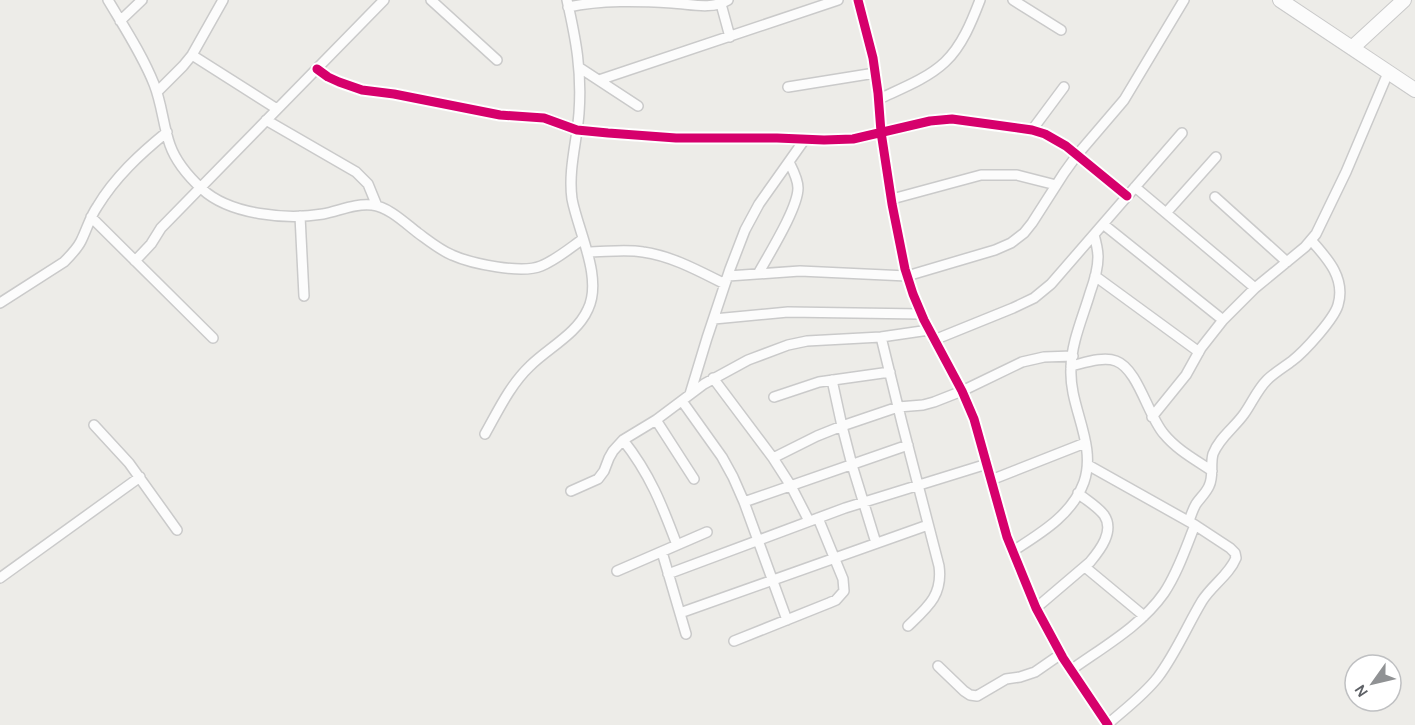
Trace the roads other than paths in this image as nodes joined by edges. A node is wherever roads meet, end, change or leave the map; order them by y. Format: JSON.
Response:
{"nodes":[{"id":1,"x":108,"y":0,"type":"edge"},
{"id":2,"x":142,"y":0,"type":"edge"},
{"id":3,"x":223,"y":0,"type":"edge"},
{"id":4,"x":384,"y":0,"type":"edge"},
{"id":5,"x":431,"y":0,"type":"edge"},
{"id":6,"x":838,"y":0,"type":"edge"},
{"id":7,"x":858,"y":0,"type":"edge"},
{"id":8,"x":980,"y":0,"type":"edge"},
{"id":9,"x":1013,"y":0,"type":"edge"},
{"id":10,"x":1184,"y":0,"type":"edge"},
{"id":11,"x":1280,"y":0,"type":"edge"},
{"id":12,"x":1404,"y":0,"type":"edge"},
{"id":13,"x":725,"y":2,"type":"edge"},
{"id":14,"x":568,"y":3,"type":"edge"},
{"id":15,"x":696,"y":3,"type":"edge"},
{"id":16,"x":120,"y":21,"type":"junction"},
{"id":17,"x":1061,"y":30,"type":"dead end"},
{"id":18,"x":730,"y":37,"type":"junction"},
{"id":19,"x":1352,"y":48,"type":"junction"},
{"id":20,"x":192,"y":55,"type":"junction"},
{"id":21,"x":497,"y":60,"type":"dead end"},
{"id":22,"x":580,"y":68,"type":"junction"},
{"id":23,"x":317,"y":69,"type":"junction"},
{"id":24,"x":875,"y":73,"type":"junction"},
{"id":25,"x":1388,"y":73,"type":"junction"},
{"id":26,"x":599,"y":80,"type":"junction"},
{"id":27,"x":788,"y":87,"type":"dead end"},
{"id":28,"x":1064,"y":87,"type":"dead end"},
{"id":29,"x":1415,"y":90,"type":"edge"},
{"id":30,"x":157,"y":92,"type":"junction"},
{"id":31,"x":879,"y":99,"type":"junction"},
{"id":32,"x":638,"y":106,"type":"dead end"},
{"id":33,"x":277,"y":109,"type":"junction"},
{"id":34,"x":266,"y":120,"type":"junction"},
{"id":35,"x":577,"y":130,"type":"junction"},
{"id":36,"x":1032,"y":130,"type":"junction"},
{"id":37,"x":166,"y":132,"type":"junction"},
{"id":38,"x":881,"y":132,"type":"junction"},
{"id":39,"x":1182,"y":133,"type":"dead end"},
{"id":40,"x":805,"y":139,"type":"junction"},
{"id":41,"x":1077,"y":155,"type":"junction"},
{"id":42,"x":1216,"y":157,"type":"dead end"},
{"id":43,"x":789,"y":162,"type":"junction"},
{"id":44,"x":1056,"y":185,"type":"junction"},
{"id":45,"x":1135,"y":187,"type":"junction"},
{"id":46,"x":201,"y":188,"type":"junction"},
{"id":47,"x":1127,"y":196,"type":"junction"},
{"id":48,"x":1215,"y":197,"type":"dead end"},
{"id":49,"x":892,"y":199,"type":"junction"},
{"id":50,"x":377,"y":206,"type":"junction"},
{"id":51,"x":1166,"y":213,"type":"junction"},
{"id":52,"x":300,"y":216,"type":"junction"},
{"id":53,"x":91,"y":218,"type":"junction"},
{"id":54,"x":1103,"y":224,"type":"junction"},
{"id":55,"x":1094,"y":235,"type":"junction"},
{"id":56,"x":583,"y":239,"type":"junction"},
{"id":57,"x":1311,"y":240,"type":"junction"},
{"id":58,"x":587,"y":252,"type":"junction"},
{"id":59,"x":135,"y":261,"type":"junction"},
{"id":60,"x":1287,"y":262,"type":"junction"},
{"id":61,"x":758,"y":274,"type":"junction"},
{"id":62,"x":907,"y":276,"type":"junction"},
{"id":63,"x":1095,"y":276,"type":"junction"},
{"id":64,"x":726,"y":280,"type":"junction"},
{"id":65,"x":1255,"y":288,"type":"junction"},
{"id":66,"x":304,"y":296,"type":"dead end"},
{"id":67,"x":0,"y":303,"type":"edge"},
{"id":68,"x":921,"y":314,"type":"junction"},
{"id":69,"x":714,"y":319,"type":"junction"},
{"id":70,"x":1223,"y":320,"type":"junction"},
{"id":71,"x":929,"y":330,"type":"junction"},
{"id":72,"x":881,"y":337,"type":"junction"},
{"id":73,"x":213,"y":338,"type":"dead end"},
{"id":74,"x":934,"y":340,"type":"junction"},
{"id":75,"x":1199,"y":352,"type":"junction"},
{"id":76,"x":1073,"y":356,"type":"junction"},
{"id":77,"x":1071,"y":366,"type":"junction"},
{"id":78,"x":890,"y":372,"type":"junction"},
{"id":79,"x":713,"y":378,"type":"junction"},
{"id":80,"x":832,"y":380,"type":"junction"},
{"id":81,"x":962,"y":391,"type":"junction"},
{"id":82,"x":690,"y":394,"type":"junction"},
{"id":83,"x":774,"y":397,"type":"dead end"},
{"id":84,"x":682,"y":401,"type":"junction"},
{"id":85,"x":898,"y":406,"type":"junction"},
{"id":86,"x":1152,"y":417,"type":"junction"},
{"id":87,"x":656,"y":420,"type":"junction"},
{"id":88,"x":94,"y":425,"type":"dead end"},
{"id":89,"x":842,"y":426,"type":"junction"},
{"id":90,"x":485,"y":434,"type":"dead end"},
{"id":91,"x":623,"y":440,"type":"junction"},
{"id":92,"x":1085,"y":443,"type":"junction"},
{"id":93,"x":908,"y":445,"type":"junction"},
{"id":94,"x":773,"y":458,"type":"junction"},
{"id":95,"x":987,"y":464,"type":"junction"},
{"id":96,"x":852,"y":465,"type":"junction"},
{"id":97,"x":1088,"y":465,"type":"junction"},
{"id":98,"x":1212,"y":471,"type":"junction"},
{"id":99,"x":140,"y":477,"type":"junction"},
{"id":100,"x":694,"y":479,"type":"dead end"},
{"id":101,"x":992,"y":480,"type":"junction"},
{"id":102,"x":919,"y":485,"type":"junction"},
{"id":103,"x":791,"y":486,"type":"junction"},
{"id":104,"x":572,"y":491,"type":"dead end"},
{"id":105,"x":1078,"y":493,"type":"junction"},
{"id":106,"x":744,"y":502,"type":"junction"},
{"id":107,"x":864,"y":502,"type":"junction"},
{"id":108,"x":814,"y":519,"type":"junction"},
{"id":109,"x":1192,"y":523,"type":"junction"},
{"id":110,"x":928,"y":525,"type":"junction"},
{"id":111,"x":177,"y":530,"type":"dead end"},
{"id":112,"x":706,"y":532,"type":"dead end"},
{"id":113,"x":757,"y":540,"type":"junction"},
{"id":114,"x":876,"y":543,"type":"junction"},
{"id":115,"x":677,"y":545,"type":"junction"},
{"id":116,"x":1013,"y":551,"type":"junction"},
{"id":117,"x":662,"y":552,"type":"junction"},
{"id":118,"x":833,"y":558,"type":"junction"},
{"id":119,"x":1084,"y":567,"type":"junction"},
{"id":120,"x":617,"y":571,"type":"dead end"},
{"id":121,"x":668,"y":574,"type":"junction"},
{"id":122,"x":0,"y":578,"type":"edge"},
{"id":123,"x":772,"y":580,"type":"junction"},
{"id":124,"x":1036,"y":609,"type":"junction"},
{"id":125,"x":680,"y":613,"type":"junction"},
{"id":126,"x":1144,"y":616,"type":"junction"},
{"id":127,"x":787,"y":620,"type":"junction"},
{"id":128,"x":908,"y":626,"type":"dead end"},
{"id":129,"x":686,"y":634,"type":"dead end"},
{"id":130,"x":734,"y":641,"type":"dead end"},
{"id":131,"x":1061,"y":654,"type":"junction"},
{"id":132,"x":938,"y":666,"type":"dead end"},
{"id":133,"x":1071,"y":670,"type":"junction"},
{"id":134,"x":1108,"y":725,"type":"edge"}],
"edges":[{"from":1,"to":16,"type":"street"},
{"from":2,"to":16,"type":"street"},
{"from":3,"to":20,"type":"street"},
{"from":4,"to":23,"type":"street"},
{"from":5,"to":21,"type":"street"},
{"from":6,"to":18,"type":"street"},
{"from":7,"to":24,"type":"street"},
{"from":8,"to":31,"type":"street"},
{"from":9,"to":17,"type":"street"},
{"from":10,"to":41,"type":"street"},
{"from":11,"to":19,"type":"street"},
{"from":12,"to":19,"type":"street"},
{"from":13,"to":15,"type":"street"},
{"from":13,"to":18,"type":"street"},
{"from":14,"to":15,"type":"street"},
{"from":14,"to":22,"type":"street"},
{"from":16,"to":30,"type":"street"},
{"from":18,"to":26,"type":"street"},
{"from":19,"to":25,"type":"street"},
{"from":20,"to":30,"type":"street"},
{"from":20,"to":33,"type":"street"},
{"from":22,"to":26,"type":"street"},
{"from":22,"to":35,"type":"street"},
{"from":23,"to":33,"type":"street"},
{"from":23,"to":35,"type":"street"},
{"from":24,"to":27,"type":"street"},
{"from":24,"to":31,"type":"street"},
{"from":25,"to":29,"type":"street"},
{"from":25,"to":57,"type":"street"},
{"from":26,"to":32,"type":"street"},
{"from":28,"to":36,"type":"street"},
{"from":30,"to":37,"type":"street"},
{"from":31,"to":38,"type":"street"},
{"from":33,"to":34,"type":"street"},
{"from":34,"to":46,"type":"street"},
{"from":34,"to":50,"type":"street"},
{"from":35,"to":40,"type":"street"},
{"from":35,"to":56,"type":"street"},
{"from":36,"to":38,"type":"street"},
{"from":36,"to":41,"type":"street"},
{"from":37,"to":46,"type":"street"},
{"from":37,"to":53,"type":"street"},
{"from":38,"to":40,"type":"street"},
{"from":38,"to":49,"type":"street"},
{"from":39,"to":45,"type":"street"},
{"from":40,"to":43,"type":"street"},
{"from":41,"to":44,"type":"street"},
{"from":41,"to":47,"type":"street"},
{"from":42,"to":51,"type":"street"},
{"from":43,"to":61,"type":"street"},
{"from":43,"to":64,"type":"street"},
{"from":44,"to":49,"type":"street"},
{"from":44,"to":62,"type":"street"},
{"from":45,"to":47,"type":"street"},
{"from":45,"to":51,"type":"street"},
{"from":46,"to":52,"type":"street"},
{"from":46,"to":59,"type":"street"},
{"from":47,"to":54,"type":"street"},
{"from":48,"to":60,"type":"street"},
{"from":49,"to":62,"type":"street"},
{"from":50,"to":52,"type":"street"},
{"from":50,"to":56,"type":"street"},
{"from":51,"to":65,"type":"street"},
{"from":52,"to":66,"type":"street"},
{"from":53,"to":59,"type":"street"},
{"from":53,"to":67,"type":"street"},
{"from":54,"to":55,"type":"street"},
{"from":54,"to":70,"type":"street"},
{"from":55,"to":63,"type":"street"},
{"from":55,"to":74,"type":"street"},
{"from":56,"to":58,"type":"street"},
{"from":57,"to":60,"type":"street"},
{"from":57,"to":98,"type":"street"},
{"from":58,"to":64,"type":"street"},
{"from":58,"to":90,"type":"street"},
{"from":59,"to":73,"type":"street"},
{"from":60,"to":65,"type":"street"},
{"from":61,"to":62,"type":"street"},
{"from":61,"to":64,"type":"street"},
{"from":62,"to":68,"type":"street"},
{"from":63,"to":75,"type":"street"},
{"from":63,"to":76,"type":"street"},
{"from":64,"to":69,"type":"street"},
{"from":65,"to":70,"type":"street"},
{"from":68,"to":69,"type":"street"},
{"from":68,"to":71,"type":"street"},
{"from":69,"to":82,"type":"street"},
{"from":70,"to":75,"type":"street"},
{"from":71,"to":72,"type":"street"},
{"from":71,"to":74,"type":"street"},
{"from":72,"to":78,"type":"street"},
{"from":72,"to":79,"type":"street"},
{"from":74,"to":81,"type":"street"},
{"from":75,"to":86,"type":"street"},
{"from":76,"to":77,"type":"street"},
{"from":76,"to":81,"type":"street"},
{"from":77,"to":86,"type":"street"},
{"from":77,"to":92,"type":"street"},
{"from":78,"to":80,"type":"street"},
{"from":78,"to":85,"type":"street"},
{"from":79,"to":82,"type":"street"},
{"from":79,"to":94,"type":"street"},
{"from":80,"to":83,"type":"street"},
{"from":80,"to":89,"type":"street"},
{"from":81,"to":85,"type":"street"},
{"from":81,"to":95,"type":"street"},
{"from":82,"to":84,"type":"street"},
{"from":84,"to":87,"type":"street"},
{"from":84,"to":106,"type":"street"},
{"from":85,"to":89,"type":"street"},
{"from":85,"to":93,"type":"street"},
{"from":86,"to":98,"type":"street"},
{"from":87,"to":91,"type":"street"},
{"from":87,"to":100,"type":"street"},
{"from":88,"to":99,"type":"street"},
{"from":89,"to":94,"type":"street"},
{"from":89,"to":96,"type":"street"},
{"from":91,"to":104,"type":"street"},
{"from":91,"to":115,"type":"street"},
{"from":92,"to":97,"type":"street"},
{"from":92,"to":101,"type":"street"},
{"from":93,"to":96,"type":"street"},
{"from":93,"to":102,"type":"street"},
{"from":94,"to":103,"type":"street"},
{"from":95,"to":101,"type":"street"},
{"from":95,"to":102,"type":"street"},
{"from":96,"to":103,"type":"street"},
{"from":96,"to":107,"type":"street"},
{"from":97,"to":105,"type":"street"},
{"from":97,"to":109,"type":"street"},
{"from":98,"to":109,"type":"street"},
{"from":99,"to":111,"type":"street"},
{"from":99,"to":122,"type":"street"},
{"from":101,"to":116,"type":"street"},
{"from":102,"to":107,"type":"street"},
{"from":102,"to":110,"type":"street"},
{"from":103,"to":106,"type":"street"},
{"from":103,"to":108,"type":"street"},
{"from":105,"to":116,"type":"street"},
{"from":105,"to":119,"type":"street"},
{"from":106,"to":113,"type":"street"},
{"from":107,"to":108,"type":"street"},
{"from":107,"to":114,"type":"street"},
{"from":108,"to":113,"type":"street"},
{"from":108,"to":118,"type":"street"},
{"from":109,"to":126,"type":"street"},
{"from":109,"to":134,"type":"street"},
{"from":110,"to":114,"type":"street"},
{"from":110,"to":128,"type":"street"},
{"from":112,"to":115,"type":"street"},
{"from":113,"to":121,"type":"street"},
{"from":113,"to":123,"type":"street"},
{"from":114,"to":118,"type":"street"},
{"from":115,"to":117,"type":"street"},
{"from":116,"to":124,"type":"street"},
{"from":117,"to":120,"type":"street"},
{"from":117,"to":121,"type":"street"},
{"from":118,"to":123,"type":"street"},
{"from":118,"to":127,"type":"street"},
{"from":119,"to":124,"type":"street"},
{"from":119,"to":126,"type":"street"},
{"from":121,"to":125,"type":"street"},
{"from":123,"to":125,"type":"street"},
{"from":123,"to":127,"type":"street"},
{"from":124,"to":131,"type":"street"},
{"from":125,"to":129,"type":"street"},
{"from":126,"to":133,"type":"street"},
{"from":127,"to":130,"type":"street"},
{"from":131,"to":132,"type":"street"},
{"from":131,"to":133,"type":"street"},
{"from":133,"to":134,"type":"street"}]}
